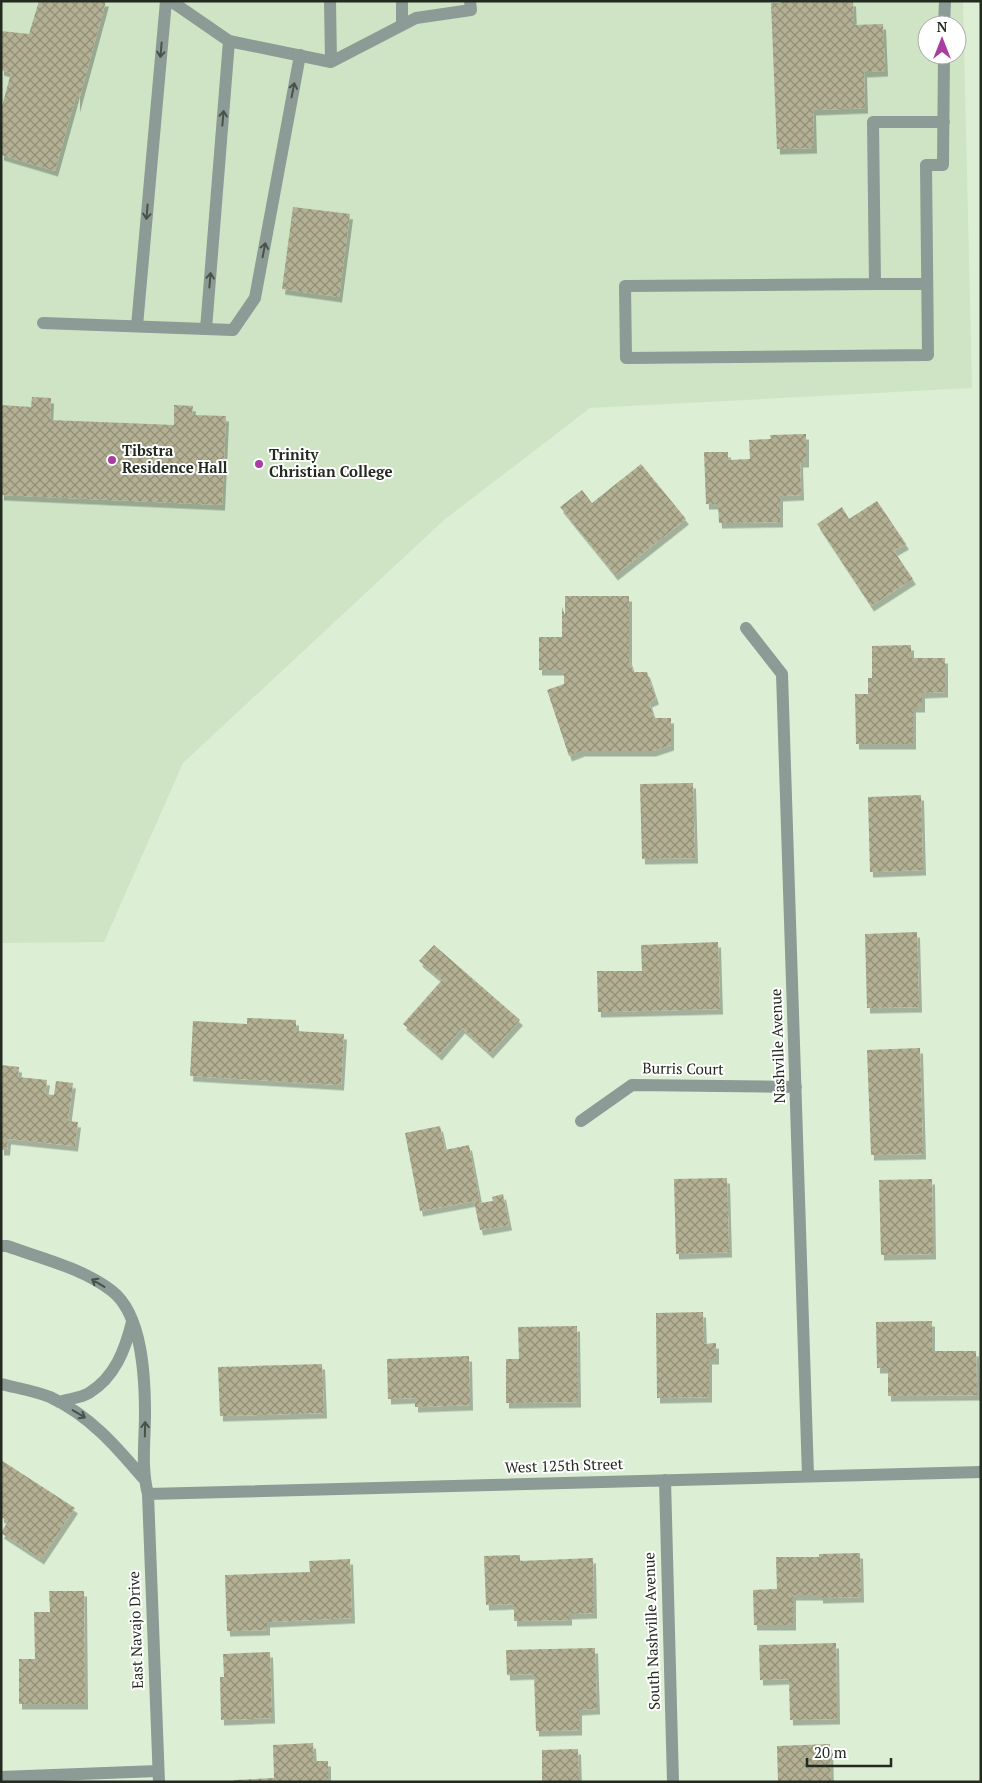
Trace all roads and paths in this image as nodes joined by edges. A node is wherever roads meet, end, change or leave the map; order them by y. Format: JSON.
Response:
{"nodes":[{"id":1,"x":166,"y":1,"type":"edge"},
{"id":2,"x":171,"y":1,"type":"edge"},
{"id":3,"x":330,"y":1,"type":"edge"},
{"id":4,"x":402,"y":1,"type":"edge"},
{"id":5,"x":945,"y":1,"type":"edge"},
{"id":6,"x":470,"y":5,"type":"edge"},
{"id":7,"x":944,"y":15,"type":"edge"},
{"id":8,"x":402,"y":25,"type":"junction"},
{"id":9,"x":230,"y":41,"type":"junction"},
{"id":10,"x":300,"y":55,"type":"junction"},
{"id":11,"x":331,"y":62,"type":"junction"},
{"id":12,"x":944,"y":65,"type":"edge"},
{"id":13,"x":944,"y":122,"type":"junction"},
{"id":14,"x":875,"y":284,"type":"junction"},
{"id":15,"x":927,"y":284,"type":"junction"},
{"id":16,"x":43,"y":324,"type":"dead end"},
{"id":17,"x":137,"y":326,"type":"junction"},
{"id":18,"x":206,"y":329,"type":"junction"},
{"id":19,"x":746,"y":628,"type":"dead end"},
{"id":20,"x":796,"y":1087,"type":"junction"},
{"id":21,"x":581,"y":1121,"type":"dead end"},
{"id":22,"x":1,"y":1246,"type":"edge"},
{"id":23,"x":132,"y":1321,"type":"junction"},
{"id":24,"x":1,"y":1384,"type":"edge"},
{"id":25,"x":59,"y":1402,"type":"junction"},
{"id":26,"x":981,"y":1472,"type":"edge"},
{"id":27,"x":808,"y":1476,"type":"junction"},
{"id":28,"x":144,"y":1478,"type":"junction"},
{"id":29,"x":665,"y":1480,"type":"junction"},
{"id":30,"x":148,"y":1494,"type":"junction"},
{"id":31,"x":1,"y":1777,"type":"edge"},
{"id":32,"x":159,"y":1777,"type":"edge"},
{"id":33,"x":673,"y":1782,"type":"edge"}],
"edges":[{"from":1,"to":17,"type":"street","one_way":true},
{"from":2,"to":9,"type":"street"},
{"from":3,"to":11,"type":"street"},
{"from":4,"to":8,"type":"street"},
{"from":5,"to":7,"type":"street"},
{"from":6,"to":8,"type":"street"},
{"from":8,"to":11,"type":"street"},
{"from":9,"to":10,"type":"street"},
{"from":18,"to":9,"type":"street","one_way":true},
{"from":10,"to":11,"type":"street"},
{"from":18,"to":10,"type":"street","one_way":true},
{"from":12,"to":13,"type":"street"},
{"from":13,"to":14,"type":"street"},
{"from":13,"to":15,"type":"street"},
{"from":14,"to":15,"type":"street"},
{"from":14,"to":15,"type":"street"},
{"from":16,"to":17,"type":"street"},
{"from":17,"to":18,"type":"street"},
{"from":19,"to":20,"type":"street","name":"Nashville Avenue"},
{"from":20,"to":21,"type":"street","name":"Burris Court"},
{"from":20,"to":27,"type":"street","name":"Nashville Avenue"},
{"from":23,"to":22,"type":"street","one_way":true},
{"from":23,"to":25,"type":"street"},
{"from":28,"to":23,"type":"street","one_way":true},
{"from":24,"to":25,"type":"street"},
{"from":25,"to":28,"type":"street","one_way":true},
{"from":26,"to":27,"type":"street","name":"West 125th Street"},
{"from":27,"to":29,"type":"street","name":"West 125th Street"},
{"from":28,"to":30,"type":"street","name":"East Navajo Drive"},
{"from":29,"to":30,"type":"street","name":"West 125th Street"},
{"from":29,"to":33,"type":"street","name":"South Nashville Avenue"},
{"from":30,"to":32,"type":"street","name":"East Navajo Drive"},
{"from":31,"to":32,"type":"street"}]}
